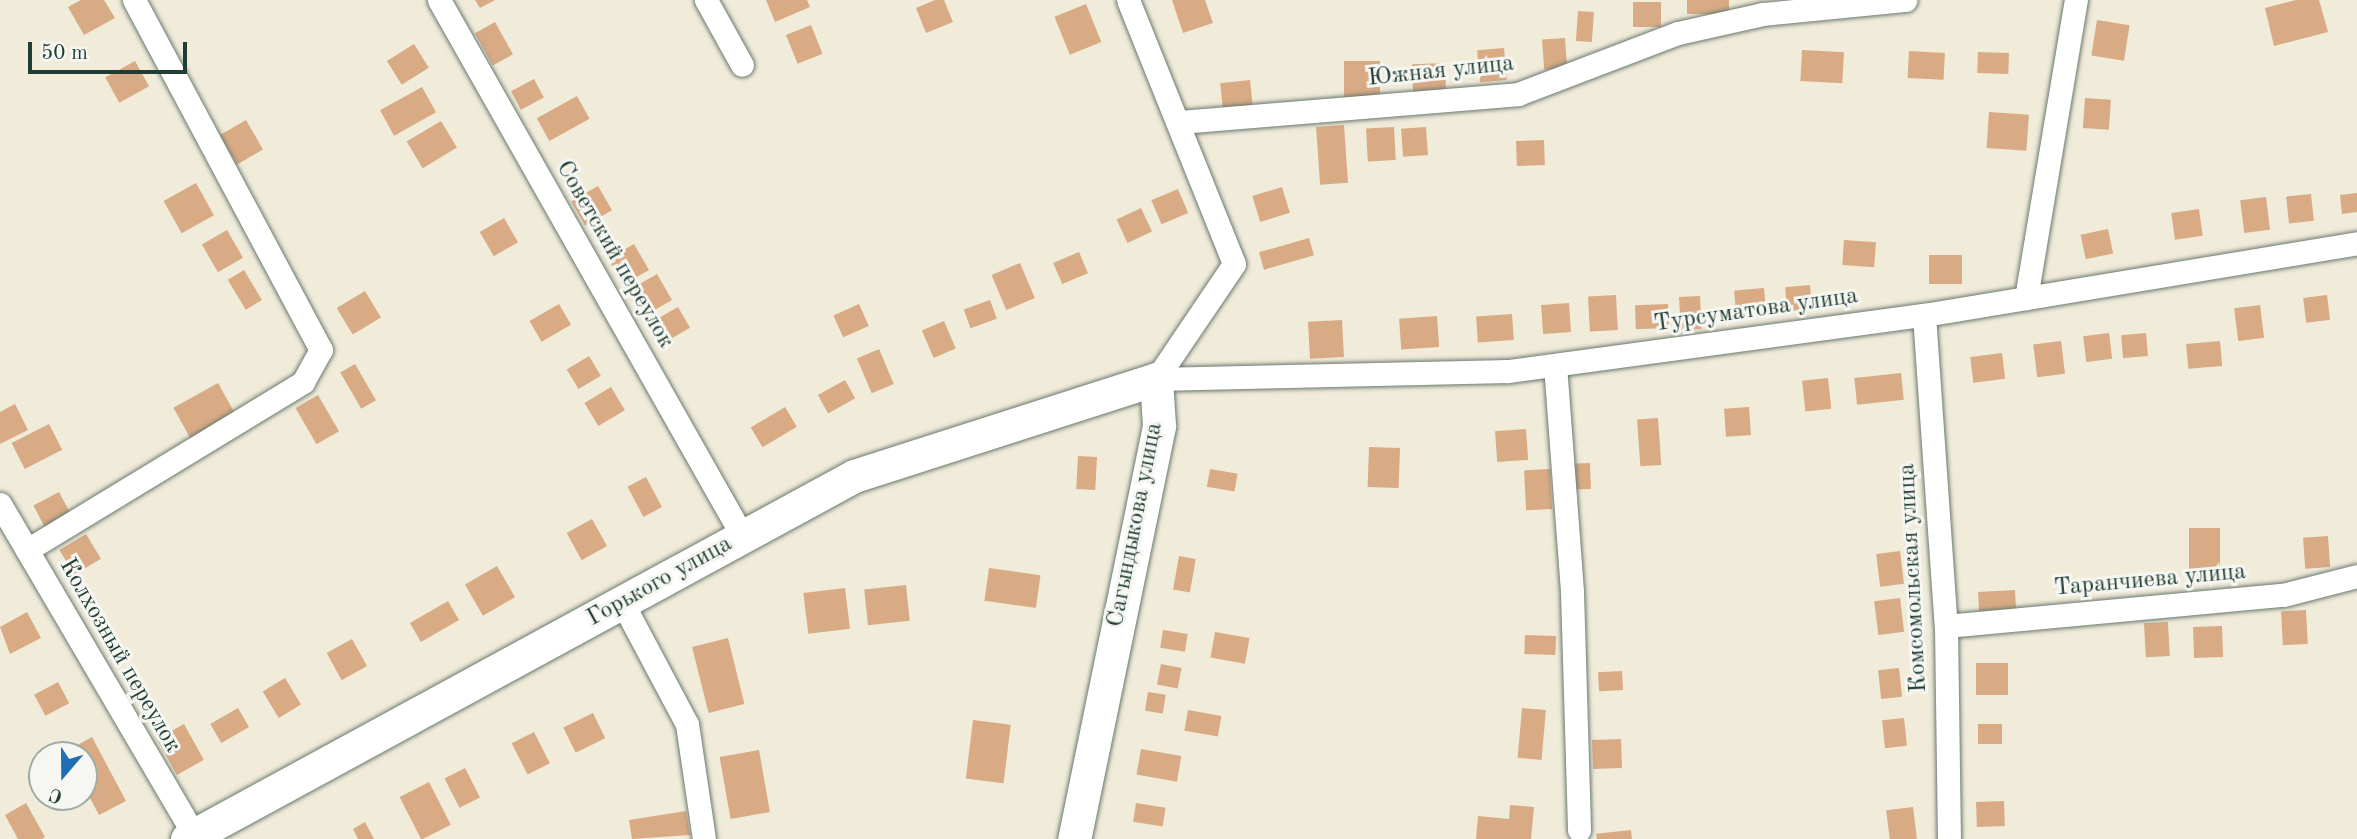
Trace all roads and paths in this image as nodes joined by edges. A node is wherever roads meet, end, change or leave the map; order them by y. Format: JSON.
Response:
{"nodes":[{"id":1,"x":134,"y":0,"type":"edge"},
{"id":2,"x":439,"y":0,"type":"edge"},
{"id":3,"x":706,"y":0,"type":"edge"},
{"id":4,"x":1128,"y":0,"type":"edge"},
{"id":5,"x":1905,"y":0,"type":"edge"},
{"id":6,"x":2076,"y":0,"type":"edge"},
{"id":7,"x":742,"y":65,"type":"dead end"},
{"id":8,"x":1179,"y":122,"type":"junction"},
{"id":9,"x":2357,"y":243,"type":"edge"},
{"id":10,"x":2026,"y":298,"type":"junction"},
{"id":11,"x":1924,"y":315,"type":"junction"},
{"id":12,"x":1555,"y":365,"type":"junction"},
{"id":13,"x":1156,"y":379,"type":"junction"},
{"id":14,"x":0,"y":504,"type":"edge"},
{"id":15,"x":743,"y":537,"type":"junction"},
{"id":16,"x":27,"y":550,"type":"junction"},
{"id":17,"x":2357,"y":576,"type":"edge"},
{"id":18,"x":622,"y":602,"type":"junction"},
{"id":19,"x":1946,"y":626,"type":"junction"},
{"id":20,"x":1579,"y":830,"type":"dead end"},
{"id":21,"x":190,"y":837,"type":"edge"},
{"id":22,"x":704,"y":839,"type":"edge"},
{"id":23,"x":1074,"y":839,"type":"edge"},
{"id":24,"x":1949,"y":839,"type":"edge"}],
"edges":[{"from":1,"to":16,"type":"street"},
{"from":2,"to":15,"type":"street","name":"Советский переулок"},
{"from":3,"to":7,"type":"street"},
{"from":4,"to":8,"type":"street"},
{"from":5,"to":8,"type":"street","name":"Южная улица"},
{"from":6,"to":10,"type":"street"},
{"from":8,"to":13,"type":"street"},
{"from":9,"to":10,"type":"street","name":"Турсуматова улица"},
{"from":10,"to":11,"type":"street","name":"Турсуматова улица"},
{"from":11,"to":12,"type":"street","name":"Турсуматова улица"},
{"from":11,"to":19,"type":"street","name":"Комсомольская улица"},
{"from":12,"to":13,"type":"street","name":"Турсуматова улица"},
{"from":12,"to":20,"type":"street"},
{"from":13,"to":15,"type":"street","name":"Горького улица"},
{"from":13,"to":23,"type":"street","name":"Сагындыкова улица"},
{"from":14,"to":16,"type":"street","name":"Колхозный переулок"},
{"from":15,"to":18,"type":"street","name":"Горького улица"},
{"from":16,"to":21,"type":"street","name":"Колхозный переулок"},
{"from":17,"to":19,"type":"street","name":"Таранчиева улица"},
{"from":18,"to":21,"type":"street","name":"Горького улица"},
{"from":18,"to":22,"type":"street"},
{"from":19,"to":24,"type":"street","name":"Комсомольская улица"}]}
